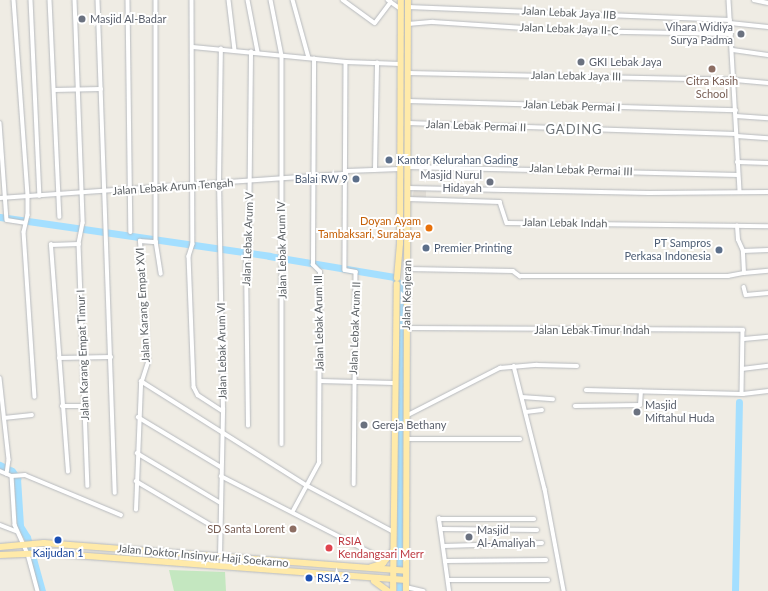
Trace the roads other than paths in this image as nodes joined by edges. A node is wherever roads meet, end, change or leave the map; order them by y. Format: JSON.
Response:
{"nodes":[{"id":1,"x":14,"y":0,"type":"edge"},
{"id":2,"x":31,"y":0,"type":"edge"},
{"id":3,"x":50,"y":0,"type":"edge"},
{"id":4,"x":75,"y":0,"type":"edge"},
{"id":5,"x":98,"y":0,"type":"edge"},
{"id":6,"x":128,"y":0,"type":"edge"},
{"id":7,"x":156,"y":0,"type":"edge"},
{"id":8,"x":192,"y":0,"type":"edge"},
{"id":9,"x":229,"y":0,"type":"edge"},
{"id":10,"x":248,"y":0,"type":"edge"},
{"id":11,"x":271,"y":0,"type":"edge"},
{"id":12,"x":293,"y":0,"type":"edge"},
{"id":13,"x":343,"y":0,"type":"edge"},
{"id":14,"x":401,"y":0,"type":"edge"},
{"id":15,"x":408,"y":0,"type":"edge"},
{"id":16,"x":729,"y":0,"type":"edge"},
{"id":17,"x":754,"y":0,"type":"edge"},
{"id":18,"x":389,"y":1,"type":"edge"},
{"id":19,"x":768,"y":3,"type":"edge"},
{"id":20,"x":408,"y":7,"type":"junction"},
{"id":21,"x":401,"y":9,"type":"junction"},
{"id":22,"x":730,"y":21,"type":"junction"},
{"id":23,"x":408,"y":24,"type":"junction"},
{"id":24,"x":768,"y":28,"type":"edge"},
{"id":25,"x":731,"y":34,"type":"junction"},
{"id":26,"x":193,"y":47,"type":"junction"},
{"id":27,"x":221,"y":49,"type":"junction"},
{"id":28,"x":234,"y":50,"type":"junction"},
{"id":29,"x":733,"y":50,"type":"junction"},
{"id":30,"x":251,"y":52,"type":"junction"},
{"id":31,"x":258,"y":52,"type":"junction"},
{"id":32,"x":768,"y":55,"type":"edge"},
{"id":33,"x":282,"y":56,"type":"junction"},
{"id":34,"x":311,"y":59,"type":"junction"},
{"id":35,"x":346,"y":62,"type":"junction"},
{"id":36,"x":377,"y":63,"type":"junction"},
{"id":37,"x":401,"y":64,"type":"junction"},
{"id":38,"x":408,"y":73,"type":"junction"},
{"id":39,"x":735,"y":80,"type":"junction"},
{"id":40,"x":768,"y":83,"type":"edge"},
{"id":41,"x":78,"y":89,"type":"junction"},
{"id":42,"x":101,"y":89,"type":"junction"},
{"id":43,"x":54,"y":90,"type":"junction"},
{"id":44,"x":408,"y":101,"type":"junction"},
{"id":45,"x":736,"y":110,"type":"junction"},
{"id":46,"x":736,"y":116,"type":"junction"},
{"id":47,"x":768,"y":118,"type":"edge"},
{"id":48,"x":0,"y":123,"type":"edge"},
{"id":49,"x":408,"y":123,"type":"junction"},
{"id":50,"x":400,"y":134,"type":"junction"},
{"id":51,"x":408,"y":134,"type":"junction"},
{"id":52,"x":736,"y":135,"type":"junction"},
{"id":53,"x":768,"y":138,"type":"edge"},
{"id":54,"x":400,"y":144,"type":"junction"},
{"id":55,"x":408,"y":144,"type":"junction"},
{"id":56,"x":737,"y":162,"type":"junction"},
{"id":57,"x":768,"y":163,"type":"edge"},
{"id":58,"x":408,"y":167,"type":"junction"},
{"id":59,"x":400,"y":169,"type":"junction"},
{"id":60,"x":375,"y":170,"type":"junction"},
{"id":61,"x":346,"y":172,"type":"junction"},
{"id":62,"x":738,"y":175,"type":"junction"},
{"id":63,"x":313,"y":176,"type":"junction"},
{"id":64,"x":281,"y":179,"type":"junction"},
{"id":65,"x":249,"y":181,"type":"junction"},
{"id":66,"x":219,"y":184,"type":"junction"},
{"id":67,"x":193,"y":185,"type":"junction"},
{"id":68,"x":156,"y":188,"type":"junction"},
{"id":69,"x":408,"y":188,"type":"junction"},
{"id":70,"x":130,"y":189,"type":"junction"},
{"id":71,"x":105,"y":192,"type":"junction"},
{"id":72,"x":740,"y":192,"type":"junction"},
{"id":73,"x":768,"y":192,"type":"edge"},
{"id":74,"x":82,"y":193,"type":"junction"},
{"id":75,"x":58,"y":194,"type":"junction"},
{"id":76,"x":40,"y":196,"type":"junction"},
{"id":77,"x":28,"y":197,"type":"junction"},
{"id":78,"x":0,"y":198,"type":"edge"},
{"id":79,"x":6,"y":198,"type":"junction"},
{"id":80,"x":408,"y":199,"type":"junction"},
{"id":81,"x":60,"y":217,"type":"dead end"},
{"id":82,"x":26,"y":221,"type":"junction"},
{"id":83,"x":737,"y":226,"type":"junction"},
{"id":84,"x":768,"y":226,"type":"edge"},
{"id":85,"x":131,"y":232,"type":"dead end"},
{"id":86,"x":156,"y":240,"type":"junction"},
{"id":87,"x":80,"y":244,"type":"junction"},
{"id":88,"x":768,"y":250,"type":"edge"},
{"id":89,"x":743,"y":251,"type":"junction"},
{"id":90,"x":408,"y":269,"type":"junction"},
{"id":91,"x":768,"y":272,"type":"edge"},
{"id":92,"x":744,"y":273,"type":"junction"},
{"id":93,"x":161,"y":274,"type":"dead end"},
{"id":94,"x":744,"y":287,"type":"dead end"},
{"id":95,"x":768,"y":293,"type":"edge"},
{"id":96,"x":406,"y":328,"type":"junction"},
{"id":97,"x":768,"y":337,"type":"edge"},
{"id":98,"x":744,"y":339,"type":"junction"},
{"id":99,"x":111,"y":356,"type":"junction"},
{"id":100,"x":59,"y":358,"type":"junction"},
{"id":101,"x":83,"y":358,"type":"junction"},
{"id":102,"x":514,"y":366,"type":"junction"},
{"id":103,"x":577,"y":366,"type":"dead end"},
{"id":104,"x":768,"y":366,"type":"edge"},
{"id":105,"x":742,"y":369,"type":"junction"},
{"id":106,"x":0,"y":378,"type":"edge"},
{"id":107,"x":141,"y":381,"type":"junction"},
{"id":108,"x":320,"y":381,"type":"junction"},
{"id":109,"x":353,"y":382,"type":"junction"},
{"id":110,"x":394,"y":383,"type":"junction"},
{"id":111,"x":586,"y":390,"type":"dead end"},
{"id":112,"x":641,"y":392,"type":"junction"},
{"id":113,"x":768,"y":392,"type":"edge"},
{"id":114,"x":742,"y":394,"type":"junction"},
{"id":115,"x":35,"y":397,"type":"dead end"},
{"id":116,"x":522,"y":398,"type":"junction"},
{"id":117,"x":553,"y":399,"type":"dead end"},
{"id":118,"x":62,"y":406,"type":"junction"},
{"id":119,"x":85,"y":406,"type":"junction"},
{"id":120,"x":575,"y":406,"type":"dead end"},
{"id":121,"x":542,"y":410,"type":"dead end"},
{"id":122,"x":223,"y":411,"type":"junction"},
{"id":123,"x":526,"y":412,"type":"junction"},
{"id":124,"x":32,"y":415,"type":"dead end"},
{"id":125,"x":406,"y":416,"type":"junction"},
{"id":126,"x":138,"y":417,"type":"junction"},
{"id":127,"x":4,"y":418,"type":"junction"},
{"id":128,"x":248,"y":426,"type":"dead end"},
{"id":129,"x":222,"y":434,"type":"junction"},
{"id":130,"x":520,"y":439,"type":"dead end"},
{"id":131,"x":406,"y":440,"type":"junction"},
{"id":132,"x":282,"y":444,"type":"dead end"},
{"id":133,"x":137,"y":453,"type":"junction"},
{"id":134,"x":221,"y":467,"type":"junction"},
{"id":135,"x":7,"y":470,"type":"junction"},
{"id":136,"x":0,"y":471,"type":"edge"},
{"id":137,"x":68,"y":472,"type":"dead end"},
{"id":138,"x":13,"y":476,"type":"junction"},
{"id":139,"x":221,"y":476,"type":"junction"},
{"id":140,"x":136,"y":481,"type":"junction"},
{"id":141,"x":354,"y":484,"type":"dead end"},
{"id":142,"x":88,"y":486,"type":"dead end"},
{"id":143,"x":308,"y":486,"type":"junction"},
{"id":144,"x":116,"y":493,"type":"dead end"},
{"id":145,"x":220,"y":503,"type":"junction"},
{"id":146,"x":136,"y":510,"type":"dead end"},
{"id":147,"x":293,"y":511,"type":"junction"},
{"id":148,"x":122,"y":515,"type":"dead end"},
{"id":149,"x":534,"y":519,"type":"dead end"},
{"id":150,"x":0,"y":525,"type":"edge"},
{"id":151,"x":441,"y":529,"type":"junction"},
{"id":152,"x":537,"y":530,"type":"dead end"},
{"id":153,"x":16,"y":531,"type":"junction"},
{"id":154,"x":220,"y":531,"type":"junction"},
{"id":155,"x":392,"y":531,"type":"junction"},
{"id":156,"x":542,"y":543,"type":"dead end"},
{"id":157,"x":24,"y":544,"type":"junction"},
{"id":158,"x":444,"y":546,"type":"junction"},
{"id":159,"x":0,"y":547,"type":"edge"},
{"id":160,"x":392,"y":551,"type":"junction"},
{"id":161,"x":31,"y":554,"type":"junction"},
{"id":162,"x":0,"y":555,"type":"edge"},
{"id":163,"x":220,"y":558,"type":"junction"},
{"id":164,"x":229,"y":559,"type":"junction"},
{"id":165,"x":386,"y":560,"type":"junction"},
{"id":166,"x":546,"y":560,"type":"dead end"},
{"id":167,"x":446,"y":561,"type":"junction"},
{"id":168,"x":220,"y":567,"type":"junction"},
{"id":169,"x":228,"y":567,"type":"junction"},
{"id":170,"x":365,"y":569,"type":"junction"},
{"id":171,"x":394,"y":570,"type":"junction"},
{"id":172,"x":405,"y":571,"type":"junction"},
{"id":173,"x":369,"y":579,"type":"junction"},
{"id":174,"x":394,"y":580,"type":"junction"},
{"id":175,"x":405,"y":580,"type":"junction"},
{"id":176,"x":448,"y":580,"type":"junction"},
{"id":177,"x":548,"y":580,"type":"dead end"},
{"id":178,"x":406,"y":589,"type":"edge"},
{"id":179,"x":38,"y":591,"type":"edge"},
{"id":180,"x":388,"y":591,"type":"edge"},
{"id":181,"x":393,"y":591,"type":"edge"},
{"id":182,"x":424,"y":591,"type":"edge"},
{"id":183,"x":449,"y":591,"type":"edge"},
{"id":184,"x":564,"y":591,"type":"edge"}],
"edges":[{"from":1,"to":77,"type":"street"},
{"from":2,"to":76,"type":"street"},
{"from":3,"to":43,"type":"street"},
{"from":4,"to":41,"type":"street","name":"Jalan Karang Empat Timur I"},
{"from":5,"to":42,"type":"street"},
{"from":6,"to":70,"type":"street"},
{"from":7,"to":68,"type":"street","name":"Jalan Karang Empat XVI"},
{"from":8,"to":26,"type":"street","name":"Jalan Lebak Arum VI"},
{"from":9,"to":28,"type":"street"},
{"from":10,"to":31,"type":"street"},
{"from":11,"to":33,"type":"street","name":"Jalan Lebak Arum IV"},
{"from":12,"to":34,"type":"street","name":"Jalan Lebak Arum III"},
{"from":13,"to":18,"type":"street"},
{"from":14,"to":21,"type":"main road","name":"Jalan Kenjeran"},
{"from":15,"to":20,"type":"main road","name":"Jalan Kenjeran"},
{"from":16,"to":22,"type":"street"},
{"from":17,"to":19,"type":"street"},
{"from":18,"to":21,"type":"street"},
{"from":20,"to":22,"type":"street","name":"Jalan Lebak Jaya IIB"},
{"from":20,"to":23,"type":"main road","name":"Jalan Kenjeran"},
{"from":21,"to":37,"type":"main road","name":"Jalan Kenjeran"},
{"from":22,"to":24,"type":"street","name":"Jalan Lebak Jaya IIB"},
{"from":22,"to":25,"type":"street"},
{"from":23,"to":25,"type":"street","name":"Jalan Lebak Jaya II-C"},
{"from":23,"to":38,"type":"main road","name":"Jalan Kenjeran"},
{"from":25,"to":29,"type":"street"},
{"from":26,"to":27,"type":"street"},
{"from":26,"to":67,"type":"street","name":"Jalan Lebak Arum VI"},
{"from":27,"to":28,"type":"street"},
{"from":27,"to":66,"type":"street","name":"Jalan Lebak Arum VI"},
{"from":28,"to":30,"type":"street"},
{"from":29,"to":32,"type":"street"},
{"from":29,"to":39,"type":"street"},
{"from":30,"to":31,"type":"street"},
{"from":30,"to":65,"type":"street","name":"Jalan Lebak Arum V"},
{"from":31,"to":33,"type":"street"},
{"from":33,"to":34,"type":"street"},
{"from":33,"to":64,"type":"street","name":"Jalan Lebak Arum IV"},
{"from":34,"to":35,"type":"street"},
{"from":34,"to":63,"type":"street","name":"Jalan Lebak Arum III"},
{"from":35,"to":36,"type":"street"},
{"from":35,"to":61,"type":"street","name":"Jalan Lebak Arum II"},
{"from":36,"to":37,"type":"street"},
{"from":36,"to":60,"type":"street"},
{"from":37,"to":50,"type":"main road","name":"Jalan Kenjeran"},
{"from":38,"to":39,"type":"street","name":"Jalan Lebak Jaya III"},
{"from":38,"to":44,"type":"main road","name":"Jalan Kenjeran"},
{"from":39,"to":40,"type":"street","name":"Jalan Lebak Jaya III"},
{"from":39,"to":45,"type":"street"},
{"from":41,"to":42,"type":"street"},
{"from":41,"to":43,"type":"street"},
{"from":41,"to":74,"type":"street","name":"Jalan Karang Empat Timur I"},
{"from":42,"to":71,"type":"street"},
{"from":43,"to":75,"type":"street"},
{"from":44,"to":45,"type":"street","name":"Jalan Lebak Permai I"},
{"from":44,"to":49,"type":"main road","name":"Jalan Kenjeran"},
{"from":45,"to":46,"type":"street"},
{"from":46,"to":47,"type":"street"},
{"from":46,"to":52,"type":"street"},
{"from":48,"to":79,"type":"street"},
{"from":49,"to":51,"type":"main road","name":"Jalan Kenjeran"},
{"from":49,"to":52,"type":"street","name":"Jalan Lebak Permai II"},
{"from":50,"to":51,"type":"main road"},
{"from":50,"to":54,"type":"main road","name":"Jalan Kenjeran"},
{"from":51,"to":55,"type":"main road","name":"Jalan Kenjeran"},
{"from":52,"to":53,"type":"street","name":"Jalan Lebak Permai II"},
{"from":52,"to":56,"type":"street"},
{"from":54,"to":55,"type":"main road"},
{"from":54,"to":59,"type":"main road","name":"Jalan Kenjeran"},
{"from":55,"to":58,"type":"main road","name":"Jalan Kenjeran"},
{"from":56,"to":57,"type":"street"},
{"from":56,"to":62,"type":"street"},
{"from":58,"to":62,"type":"street","name":"Jalan Lebak Permai III"},
{"from":58,"to":69,"type":"main road","name":"Jalan Kenjeran"},
{"from":59,"to":60,"type":"street","name":"Jalan Lebak Arum Tengah"},
{"from":59,"to":110,"type":"main road","name":"Jalan Kenjeran"},
{"from":60,"to":61,"type":"street","name":"Jalan Lebak Arum Tengah"},
{"from":61,"to":63,"type":"street","name":"Jalan Lebak Arum Tengah"},
{"from":61,"to":109,"type":"street","name":"Jalan Lebak Arum II"},
{"from":62,"to":72,"type":"street"},
{"from":63,"to":64,"type":"street","name":"Jalan Lebak Arum Tengah"},
{"from":63,"to":108,"type":"street","name":"Jalan Lebak Arum III"},
{"from":64,"to":65,"type":"street","name":"Jalan Lebak Arum Tengah"},
{"from":64,"to":132,"type":"street","name":"Jalan Lebak Arum IV"},
{"from":65,"to":66,"type":"street","name":"Jalan Lebak Arum Tengah"},
{"from":65,"to":128,"type":"street","name":"Jalan Lebak Arum V"},
{"from":66,"to":67,"type":"street","name":"Jalan Lebak Arum Tengah"},
{"from":66,"to":122,"type":"street","name":"Jalan Lebak Arum VI"},
{"from":67,"to":68,"type":"street","name":"Jalan Lebak Arum Tengah"},
{"from":67,"to":122,"type":"street","name":"Jalan Lebak Arum VI"},
{"from":68,"to":70,"type":"street","name":"Jalan Lebak Arum Tengah"},
{"from":68,"to":86,"type":"street","name":"Jalan Karang Empat XVI"},
{"from":69,"to":72,"type":"street"},
{"from":69,"to":80,"type":"main road","name":"Jalan Kenjeran"},
{"from":70,"to":71,"type":"street","name":"Jalan Lebak Arum Tengah"},
{"from":70,"to":85,"type":"street"},
{"from":71,"to":74,"type":"street","name":"Jalan Lebak Arum Tengah"},
{"from":71,"to":99,"type":"street"},
{"from":72,"to":73,"type":"street"},
{"from":74,"to":75,"type":"street","name":"Jalan Lebak Arum Tengah"},
{"from":74,"to":87,"type":"street","name":"Jalan Karang Empat Timur I"},
{"from":75,"to":76,"type":"street","name":"Jalan Lebak Arum Tengah"},
{"from":75,"to":81,"type":"street"},
{"from":76,"to":77,"type":"street","name":"Jalan Lebak Arum Tengah"},
{"from":77,"to":79,"type":"street","name":"Jalan Lebak Arum Tengah"},
{"from":77,"to":82,"type":"street"},
{"from":78,"to":79,"type":"street","name":"Jalan Lebak Arum Tengah"},
{"from":79,"to":82,"type":"street"},
{"from":80,"to":83,"type":"street","name":"Jalan Lebak Indah"},
{"from":80,"to":90,"type":"main road","name":"Jalan Kenjeran"},
{"from":82,"to":115,"type":"street"},
{"from":83,"to":84,"type":"street"},
{"from":83,"to":89,"type":"street"},
{"from":86,"to":93,"type":"street"},
{"from":86,"to":107,"type":"street","name":"Jalan Karang Empat XVI"},
{"from":87,"to":100,"type":"street"},
{"from":87,"to":101,"type":"street","name":"Jalan Karang Empat Timur I"},
{"from":88,"to":89,"type":"street"},
{"from":89,"to":92,"type":"street"},
{"from":90,"to":92,"type":"street"},
{"from":90,"to":96,"type":"main road","name":"Jalan Kenjeran"},
{"from":91,"to":92,"type":"street"},
{"from":94,"to":95,"type":"street"},
{"from":96,"to":98,"type":"street","name":"Jalan Lebak Timur Indah"},
{"from":96,"to":125,"type":"main road","name":"Jalan Kenjeran"},
{"from":97,"to":98,"type":"street"},
{"from":98,"to":105,"type":"street"},
{"from":99,"to":101,"type":"street"},
{"from":99,"to":144,"type":"street"},
{"from":100,"to":101,"type":"street"},
{"from":100,"to":118,"type":"street"},
{"from":101,"to":119,"type":"street","name":"Jalan Karang Empat Timur I"},
{"from":102,"to":103,"type":"street"},
{"from":102,"to":116,"type":"street"},
{"from":102,"to":125,"type":"street"},
{"from":104,"to":105,"type":"street"},
{"from":105,"to":114,"type":"street"},
{"from":106,"to":127,"type":"street"},
{"from":107,"to":126,"type":"street","name":"Jalan Karang Empat XVI"},
{"from":107,"to":129,"type":"street"},
{"from":108,"to":109,"type":"street"},
{"from":108,"to":143,"type":"street","name":"Jalan Lebak Arum III"},
{"from":109,"to":110,"type":"street"},
{"from":109,"to":141,"type":"street","name":"Jalan Lebak Arum II"},
{"from":110,"to":155,"type":"main road","name":"Jalan Kenjeran"},
{"from":111,"to":112,"type":"street"},
{"from":112,"to":114,"type":"street"},
{"from":112,"to":120,"type":"street"},
{"from":113,"to":114,"type":"street"},
{"from":116,"to":117,"type":"street"},
{"from":116,"to":123,"type":"street"},
{"from":118,"to":119,"type":"street"},
{"from":118,"to":137,"type":"street"},
{"from":119,"to":142,"type":"street","name":"Jalan Karang Empat Timur I"},
{"from":121,"to":123,"type":"street"},
{"from":122,"to":129,"type":"street"},
{"from":123,"to":184,"type":"street"},
{"from":124,"to":127,"type":"street"},
{"from":125,"to":131,"type":"main road","name":"Jalan Kenjeran"},
{"from":126,"to":133,"type":"street","name":"Jalan Karang Empat XVI"},
{"from":126,"to":134,"type":"street"},
{"from":127,"to":135,"type":"street"},
{"from":129,"to":134,"type":"street"},
{"from":129,"to":143,"type":"street"},
{"from":130,"to":131,"type":"street"},
{"from":131,"to":172,"type":"main road","name":"Jalan Kenjeran"},
{"from":133,"to":140,"type":"street","name":"Jalan Karang Empat XVI"},
{"from":133,"to":145,"type":"street"},
{"from":134,"to":139,"type":"street"},
{"from":135,"to":136,"type":"street"},
{"from":135,"to":138,"type":"street"},
{"from":138,"to":148,"type":"street"},
{"from":138,"to":153,"type":"street"},
{"from":139,"to":145,"type":"street"},
{"from":139,"to":147,"type":"street"},
{"from":140,"to":146,"type":"street","name":"Jalan Karang Empat XVI"},
{"from":140,"to":154,"type":"street"},
{"from":143,"to":147,"type":"street","name":"Jalan Lebak Arum III"},
{"from":143,"to":155,"type":"street"},
{"from":145,"to":154,"type":"street"},
{"from":147,"to":165,"type":"street"},
{"from":149,"to":151,"type":"street"},
{"from":150,"to":153,"type":"street"},
{"from":151,"to":152,"type":"street"},
{"from":151,"to":158,"type":"street"},
{"from":153,"to":157,"type":"street"},
{"from":154,"to":163,"type":"street"},
{"from":155,"to":160,"type":"main road","name":"Jalan Kenjeran"},
{"from":156,"to":158,"type":"street"},
{"from":157,"to":159,"type":"main road","name":"Jalan Doktor Insinyur Haji Soekarno"},
{"from":157,"to":161,"type":"street"},
{"from":157,"to":163,"type":"main road","name":"Jalan Doktor Insinyur Haji Soekarno"},
{"from":158,"to":167,"type":"street"},
{"from":160,"to":165,"type":"main road"},
{"from":160,"to":171,"type":"main road","name":"Jalan Kenjeran"},
{"from":161,"to":162,"type":"main road","name":"Jalan Doktor Insinyur Haji Soekarno"},
{"from":161,"to":168,"type":"main road","name":"Jalan Doktor Insinyur Haji Soekarno"},
{"from":161,"to":179,"type":"street"},
{"from":163,"to":164,"type":"main road","name":"Jalan Doktor Insinyur Haji Soekarno"},
{"from":163,"to":168,"type":"main road"},
{"from":164,"to":169,"type":"main road"},
{"from":164,"to":170,"type":"main road","name":"Jalan Doktor Insinyur Haji Soekarno"},
{"from":165,"to":170,"type":"main road"},
{"from":166,"to":167,"type":"street"},
{"from":167,"to":176,"type":"street"},
{"from":168,"to":169,"type":"main road","name":"Jalan Doktor Insinyur Haji Soekarno"},
{"from":169,"to":173,"type":"main road","name":"Jalan Doktor Insinyur Haji Soekarno"},
{"from":170,"to":171,"type":"main road","name":"Jalan Doktor Insinyur Haji Soekarno"},
{"from":171,"to":172,"type":"main road","name":"Jalan Doktor Insinyur Haji Soekarno"},
{"from":171,"to":174,"type":"main road","name":"Jalan Kenjeran"},
{"from":172,"to":175,"type":"main road","name":"Jalan Kenjeran"},
{"from":173,"to":174,"type":"main road","name":"Jalan Doktor Insinyur Haji Soekarno"},
{"from":173,"to":180,"type":"main road"},
{"from":174,"to":175,"type":"main road","name":"Jalan Doktor Insinyur Haji Soekarno"},
{"from":174,"to":181,"type":"main road","name":"Jalan Kenjeran"},
{"from":175,"to":178,"type":"main road","name":"Jalan Kenjeran"},
{"from":176,"to":177,"type":"street"},
{"from":176,"to":183,"type":"street"},
{"from":178,"to":182,"type":"street"}]}
